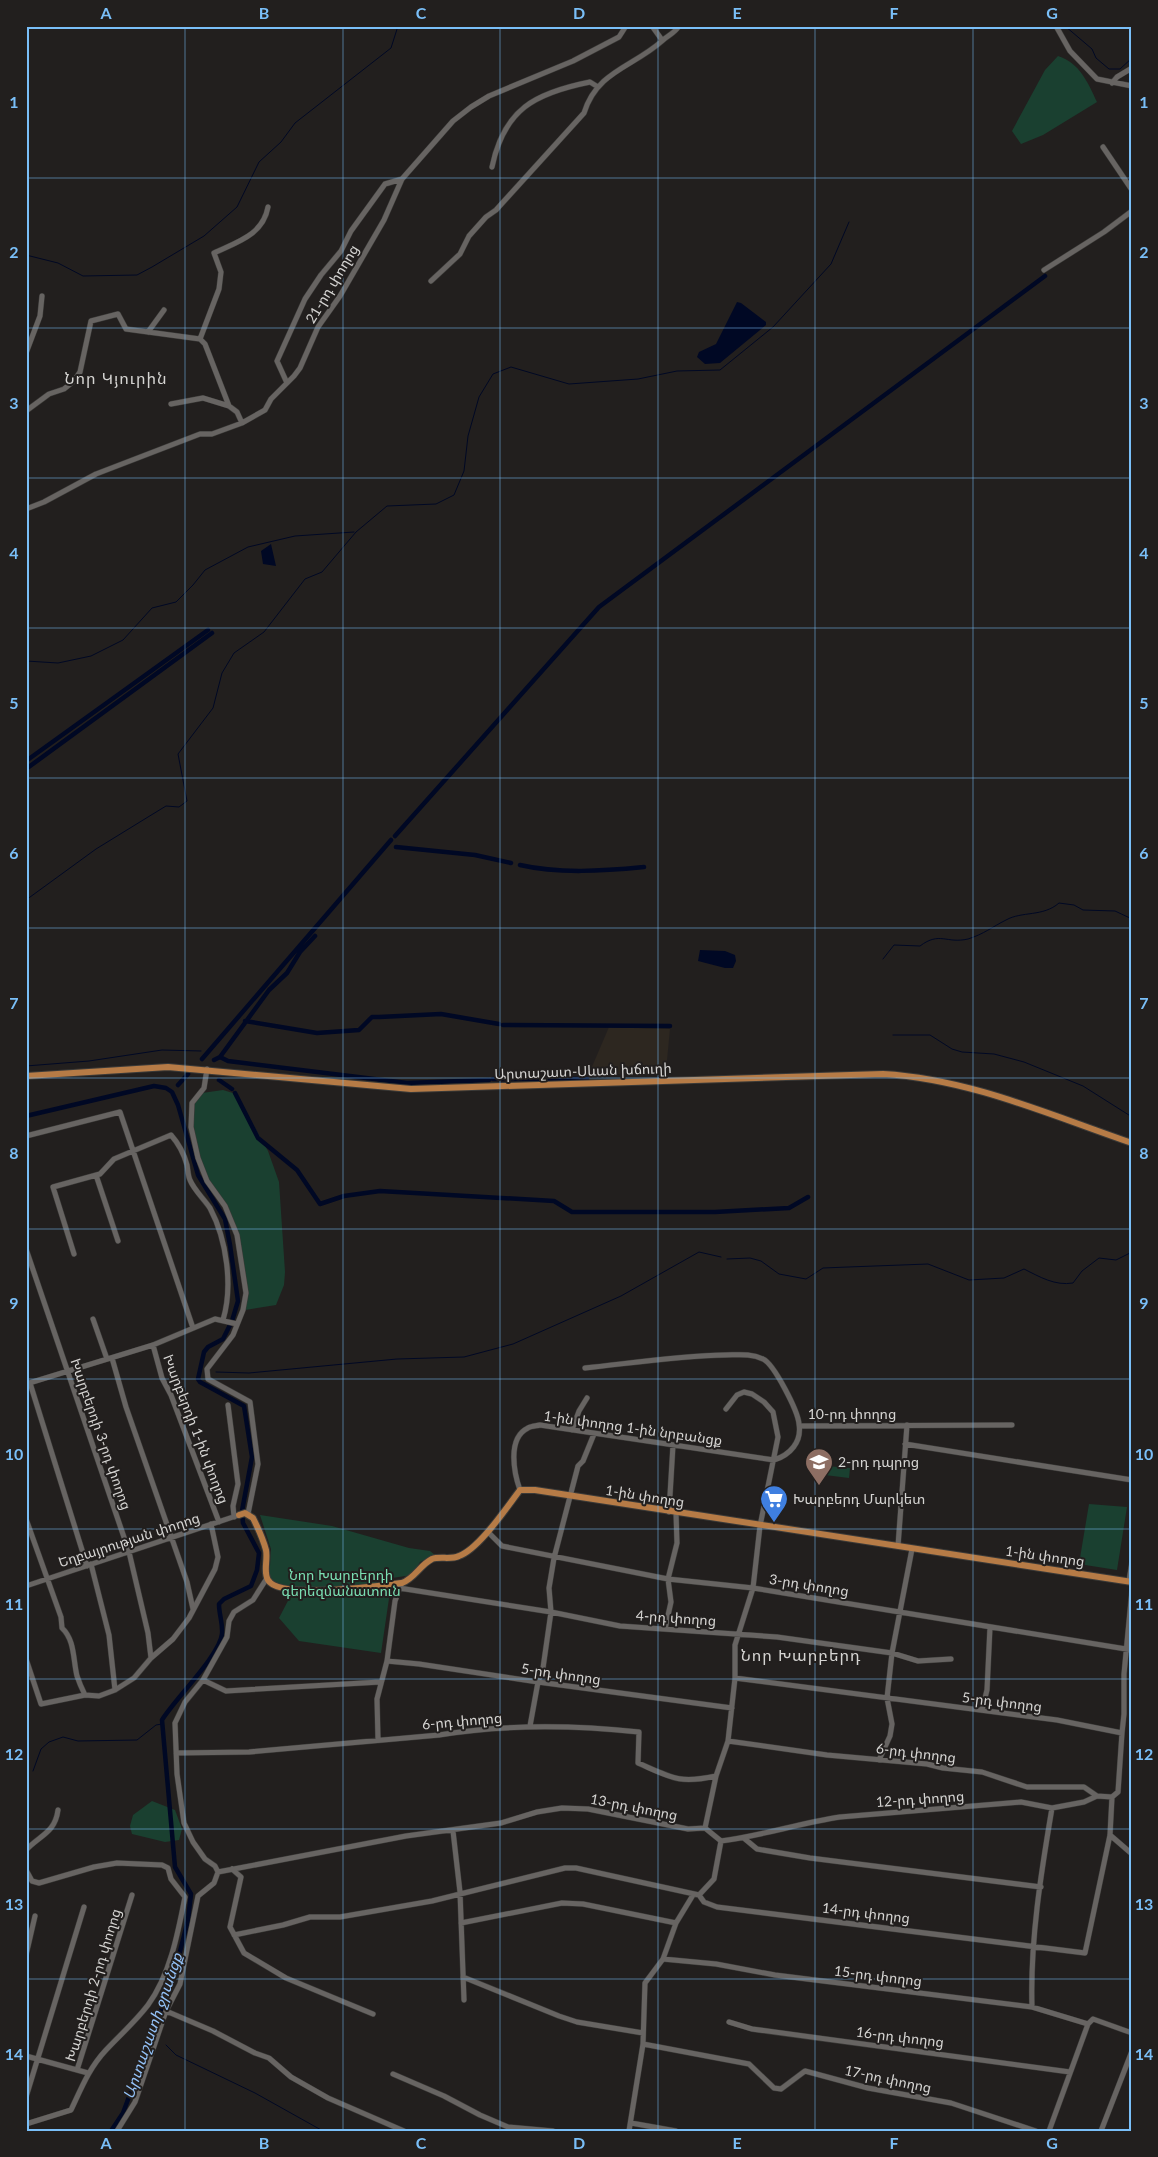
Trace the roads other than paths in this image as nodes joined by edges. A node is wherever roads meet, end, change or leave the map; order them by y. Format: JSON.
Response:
{"nodes":[{"id":1,"x":626,"y":26,"type":"edge"},
{"id":2,"x":652,"y":26,"type":"edge"},
{"id":3,"x":679,"y":26,"type":"edge"},
{"id":4,"x":1056,"y":26,"type":"edge"},
{"id":5,"x":662,"y":40,"type":"junction"},
{"id":6,"x":1132,"y":68,"type":"edge"},
{"id":7,"x":1112,"y":83,"type":"junction"},
{"id":8,"x":1132,"y":86,"type":"edge"},
{"id":9,"x":598,"y":87,"type":"junction"},
{"id":10,"x":1103,"y":147,"type":"dead end"},
{"id":11,"x":492,"y":168,"type":"dead end"},
{"id":12,"x":402,"y":179,"type":"junction"},
{"id":13,"x":1132,"y":190,"type":"edge"},
{"id":14,"x":268,"y":207,"type":"dead end"},
{"id":15,"x":1132,"y":211,"type":"edge"},
{"id":16,"x":1044,"y":270,"type":"dead end"},
{"id":17,"x":431,"y":281,"type":"dead end"},
{"id":18,"x":42,"y":296,"type":"dead end"},
{"id":19,"x":164,"y":310,"type":"dead end"},
{"id":20,"x":148,"y":332,"type":"junction"},
{"id":21,"x":200,"y":339,"type":"junction"},
{"id":22,"x":26,"y":353,"type":"edge"},
{"id":23,"x":287,"y":383,"type":"junction"},
{"id":24,"x":171,"y":404,"type":"dead end"},
{"id":25,"x":229,"y":406,"type":"junction"},
{"id":26,"x":26,"y":411,"type":"edge"},
{"id":27,"x":242,"y":423,"type":"junction"},
{"id":28,"x":26,"y":510,"type":"edge"},
{"id":29,"x":207,"y":1069,"type":"junction"},
{"id":30,"x":26,"y":1076,"type":"edge"},
{"id":31,"x":26,"y":1136,"type":"edge"},
{"id":32,"x":1132,"y":1143,"type":"edge"},
{"id":33,"x":133,"y":1150,"type":"junction"},
{"id":34,"x":96,"y":1175,"type":"junction"},
{"id":35,"x":118,"y":1241,"type":"dead end"},
{"id":36,"x":26,"y":1249,"type":"edge"},
{"id":37,"x":74,"y":1254,"type":"dead end"},
{"id":38,"x":93,"y":1319,"type":"dead end"},
{"id":39,"x":223,"y":1320,"type":"junction"},
{"id":40,"x":237,"y":1324,"type":"junction"},
{"id":41,"x":193,"y":1328,"type":"junction"},
{"id":42,"x":152,"y":1345,"type":"junction"},
{"id":43,"x":110,"y":1358,"type":"junction"},
{"id":44,"x":585,"y":1368,"type":"dead end"},
{"id":45,"x":68,"y":1371,"type":"junction"},
{"id":46,"x":28,"y":1384,"type":"edge"},
{"id":47,"x":587,"y":1398,"type":"dead end"},
{"id":48,"x":228,"y":1405,"type":"dead end"},
{"id":49,"x":726,"y":1409,"type":"dead end"},
{"id":50,"x":907,"y":1425,"type":"junction"},
{"id":51,"x":1012,"y":1425,"type":"dead end"},
{"id":52,"x":800,"y":1426,"type":"junction"},
{"id":53,"x":572,"y":1430,"type":"junction"},
{"id":54,"x":594,"y":1434,"type":"junction"},
{"id":55,"x":905,"y":1444,"type":"junction"},
{"id":56,"x":673,"y":1445,"type":"junction"},
{"id":57,"x":774,"y":1460,"type":"junction"},
{"id":58,"x":1132,"y":1480,"type":"edge"},
{"id":59,"x":520,"y":1490,"type":"junction"},
{"id":60,"x":571,"y":1497,"type":"junction"},
{"id":61,"x":673,"y":1513,"type":"junction"},
{"id":62,"x":241,"y":1515,"type":"junction"},
{"id":63,"x":26,"y":1519,"type":"edge"},
{"id":64,"x":220,"y":1522,"type":"junction"},
{"id":65,"x":211,"y":1524,"type":"junction"},
{"id":66,"x":760,"y":1526,"type":"junction"},
{"id":67,"x":488,"y":1532,"type":"junction"},
{"id":68,"x":170,"y":1538,"type":"junction"},
{"id":69,"x":898,"y":1546,"type":"junction"},
{"id":70,"x":912,"y":1549,"type":"junction"},
{"id":71,"x":129,"y":1552,"type":"junction"},
{"id":72,"x":554,"y":1558,"type":"junction"},
{"id":73,"x":1132,"y":1562,"type":"edge"},
{"id":74,"x":89,"y":1565,"type":"junction"},
{"id":75,"x":266,"y":1578,"type":"junction"},
{"id":76,"x":46,"y":1579,"type":"junction"},
{"id":77,"x":668,"y":1579,"type":"junction"},
{"id":78,"x":1130,"y":1581,"type":"edge"},
{"id":79,"x":400,"y":1585,"type":"junction"},
{"id":80,"x":26,"y":1586,"type":"edge"},
{"id":81,"x":753,"y":1588,"type":"junction"},
{"id":82,"x":1132,"y":1590,"type":"edge"},
{"id":83,"x":193,"y":1610,"type":"junction"},
{"id":84,"x":900,"y":1611,"type":"junction"},
{"id":85,"x":551,"y":1612,"type":"junction"},
{"id":86,"x":990,"y":1626,"type":"junction"},
{"id":87,"x":664,"y":1628,"type":"junction"},
{"id":88,"x":739,"y":1634,"type":"junction"},
{"id":89,"x":1129,"y":1649,"type":"edge"},
{"id":90,"x":892,"y":1653,"type":"junction"},
{"id":91,"x":151,"y":1658,"type":"junction"},
{"id":92,"x":26,"y":1659,"type":"edge"},
{"id":93,"x":951,"y":1659,"type":"dead end"},
{"id":94,"x":387,"y":1662,"type":"junction"},
{"id":95,"x":736,"y":1678,"type":"junction"},
{"id":96,"x":203,"y":1680,"type":"junction"},
{"id":97,"x":380,"y":1682,"type":"junction"},
{"id":98,"x":538,"y":1682,"type":"junction"},
{"id":99,"x":115,"y":1690,"type":"junction"},
{"id":100,"x":84,"y":1694,"type":"junction"},
{"id":101,"x":887,"y":1698,"type":"junction"},
{"id":102,"x":732,"y":1708,"type":"junction"},
{"id":103,"x":982,"y":1710,"type":"junction"},
{"id":104,"x":530,"y":1726,"type":"junction"},
{"id":105,"x":1122,"y":1733,"type":"junction"},
{"id":106,"x":378,"y":1739,"type":"junction"},
{"id":107,"x":728,"y":1742,"type":"junction"},
{"id":108,"x":176,"y":1753,"type":"junction"},
{"id":109,"x":879,"y":1760,"type":"junction"},
{"id":110,"x":716,"y":1776,"type":"junction"},
{"id":111,"x":1097,"y":1796,"type":"junction"},
{"id":112,"x":1112,"y":1796,"type":"junction"},
{"id":113,"x":1052,"y":1808,"type":"junction"},
{"id":114,"x":58,"y":1810,"type":"dead end"},
{"id":115,"x":705,"y":1828,"type":"junction"},
{"id":116,"x":453,"y":1831,"type":"junction"},
{"id":117,"x":1110,"y":1835,"type":"junction"},
{"id":118,"x":745,"y":1838,"type":"junction"},
{"id":119,"x":721,"y":1841,"type":"junction"},
{"id":120,"x":26,"y":1850,"type":"edge"},
{"id":121,"x":1132,"y":1854,"type":"edge"},
{"id":122,"x":231,"y":1869,"type":"junction"},
{"id":123,"x":26,"y":1870,"type":"edge"},
{"id":124,"x":218,"y":1872,"type":"junction"},
{"id":125,"x":1041,"y":1887,"type":"junction"},
{"id":126,"x":460,"y":1892,"type":"junction"},
{"id":127,"x":132,"y":1895,"type":"dead end"},
{"id":128,"x":696,"y":1895,"type":"junction"},
{"id":129,"x":84,"y":1907,"type":"dead end"},
{"id":130,"x":35,"y":1916,"type":"dead end"},
{"id":131,"x":676,"y":1923,"type":"junction"},
{"id":132,"x":462,"y":1924,"type":"junction"},
{"id":133,"x":234,"y":1935,"type":"junction"},
{"id":134,"x":1033,"y":1947,"type":"junction"},
{"id":135,"x":26,"y":1955,"type":"edge"},
{"id":136,"x":662,"y":1959,"type":"junction"},
{"id":137,"x":463,"y":1977,"type":"junction"},
{"id":138,"x":464,"y":2000,"type":"dead end"},
{"id":139,"x":1032,"y":2008,"type":"junction"},
{"id":140,"x":166,"y":2012,"type":"junction"},
{"id":141,"x":374,"y":2014,"type":"dead end"},
{"id":142,"x":729,"y":2022,"type":"dead end"},
{"id":143,"x":1088,"y":2024,"type":"junction"},
{"id":144,"x":643,"y":2033,"type":"junction"},
{"id":145,"x":1132,"y":2033,"type":"edge"},
{"id":146,"x":643,"y":2044,"type":"junction"},
{"id":147,"x":1132,"y":2051,"type":"edge"},
{"id":148,"x":26,"y":2056,"type":"edge"},
{"id":149,"x":38,"y":2059,"type":"junction"},
{"id":150,"x":77,"y":2070,"type":"junction"},
{"id":151,"x":1070,"y":2072,"type":"junction"},
{"id":152,"x":88,"y":2073,"type":"junction"},
{"id":153,"x":393,"y":2074,"type":"dead end"},
{"id":154,"x":26,"y":2097,"type":"edge"},
{"id":155,"x":631,"y":2123,"type":"junction"},
{"id":156,"x":26,"y":2124,"type":"edge"},
{"id":157,"x":117,"y":2131,"type":"edge"},
{"id":158,"x":404,"y":2131,"type":"edge"},
{"id":159,"x":553,"y":2131,"type":"edge"},
{"id":160,"x":629,"y":2131,"type":"edge"},
{"id":161,"x":676,"y":2131,"type":"edge"},
{"id":162,"x":1036,"y":2131,"type":"edge"},
{"id":163,"x":1049,"y":2131,"type":"edge"},
{"id":164,"x":1102,"y":2131,"type":"edge"}],
"edges":[{"from":1,"to":12,"type":"street","name":"21-րդ փողոց"},
{"from":2,"to":5,"type":"street"},
{"from":3,"to":5,"type":"street"},
{"from":4,"to":7,"type":"street"},
{"from":5,"to":9,"type":"street"},
{"from":6,"to":7,"type":"street"},
{"from":7,"to":8,"type":"street"},
{"from":9,"to":11,"type":"street"},
{"from":9,"to":17,"type":"street"},
{"from":10,"to":13,"type":"street"},
{"from":12,"to":23,"type":"street","name":"21-րդ փողոց"},
{"from":12,"to":23,"type":"street"},
{"from":14,"to":21,"type":"street"},
{"from":15,"to":16,"type":"street"},
{"from":18,"to":22,"type":"street"},
{"from":19,"to":20,"type":"street"},
{"from":20,"to":21,"type":"street"},
{"from":20,"to":26,"type":"street"},
{"from":21,"to":25,"type":"street"},
{"from":23,"to":27,"type":"street","name":"21-րդ փողոց"},
{"from":24,"to":25,"type":"street"},
{"from":25,"to":27,"type":"street"},
{"from":27,"to":28,"type":"street","name":"21-րդ փողոց"},
{"from":29,"to":30,"type":"main road","name":"Արտաշատ-Սևան խճուղի"},
{"from":29,"to":32,"type":"main road","name":"Արտաշատ-Սևան խճուղի"},
{"from":29,"to":40,"type":"street"},
{"from":31,"to":33,"type":"street"},
{"from":33,"to":34,"type":"street"},
{"from":33,"to":39,"type":"street"},
{"from":33,"to":41,"type":"street"},
{"from":34,"to":35,"type":"street"},
{"from":34,"to":37,"type":"street"},
{"from":36,"to":45,"type":"street","name":"Խարբերդի 3-րդ փողոց"},
{"from":38,"to":43,"type":"street"},
{"from":39,"to":40,"type":"street"},
{"from":39,"to":41,"type":"street"},
{"from":40,"to":62,"type":"street"},
{"from":41,"to":42,"type":"street"},
{"from":42,"to":43,"type":"street"},
{"from":42,"to":64,"type":"street","name":"Խարբերդի 1-ին փողոց"},
{"from":43,"to":45,"type":"street"},
{"from":43,"to":68,"type":"street"},
{"from":44,"to":52,"type":"street","name":"10-րդ փողոց"},
{"from":45,"to":46,"type":"street"},
{"from":45,"to":71,"type":"street","name":"Խարբերդի 3-րդ փողոց"},
{"from":46,"to":74,"type":"street"},
{"from":47,"to":53,"type":"street"},
{"from":48,"to":62,"type":"street"},
{"from":49,"to":57,"type":"street"},
{"from":50,"to":51,"type":"street","name":"10-րդ փողոց"},
{"from":50,"to":52,"type":"street","name":"10-րդ փողոց"},
{"from":50,"to":55,"type":"street"},
{"from":52,"to":57,"type":"street"},
{"from":53,"to":54,"type":"street","name":"1-ին փողոց 1-ին նրբանցք"},
{"from":53,"to":59,"type":"street","name":"1-ին փողոց 1-ին նրբանցք"},
{"from":54,"to":56,"type":"street","name":"1-ին փողոց 1-ին նրբանցք"},
{"from":54,"to":60,"type":"street"},
{"from":55,"to":58,"type":"street"},
{"from":55,"to":69,"type":"street"},
{"from":56,"to":57,"type":"street","name":"1-ին փողոց 1-ին նրբանցք"},
{"from":56,"to":61,"type":"street"},
{"from":57,"to":66,"type":"street"},
{"from":59,"to":60,"type":"main road","name":"1-ին փողոց"},
{"from":59,"to":67,"type":"main road"},
{"from":60,"to":61,"type":"main road","name":"1-ին փողոց"},
{"from":60,"to":72,"type":"street"},
{"from":61,"to":66,"type":"main road","name":"1-ին փողոց"},
{"from":61,"to":77,"type":"street"},
{"from":62,"to":64,"type":"street","name":"Եղբայրության փողոց"},
{"from":62,"to":75,"type":"main road"},
{"from":63,"to":76,"type":"street"},
{"from":64,"to":65,"type":"street","name":"Եղբայրության փողոց"},
{"from":65,"to":68,"type":"street","name":"Եղբայրության փողոց"},
{"from":65,"to":83,"type":"street","name":"Խարբերդի 1-ին փողոց"},
{"from":66,"to":69,"type":"main road","name":"1-ին փողոց"},
{"from":66,"to":81,"type":"street"},
{"from":67,"to":72,"type":"street","name":"3-րդ փողոց"},
{"from":67,"to":79,"type":"main road"},
{"from":68,"to":71,"type":"street","name":"Եղբայրության փողոց"},
{"from":68,"to":83,"type":"street"},
{"from":69,"to":70,"type":"main road","name":"1-ին փողոց"},
{"from":70,"to":78,"type":"main road","name":"1-ին փողոց"},
{"from":70,"to":84,"type":"street"},
{"from":71,"to":74,"type":"street","name":"Եղբայրության փողոց"},
{"from":71,"to":91,"type":"street","name":"Խարբերդի 3-րդ փողոց"},
{"from":72,"to":77,"type":"street","name":"3-րդ փողոց"},
{"from":72,"to":85,"type":"street"},
{"from":73,"to":78,"type":"street"},
{"from":74,"to":76,"type":"street","name":"Եղբայրության փողոց"},
{"from":74,"to":99,"type":"street"},
{"from":75,"to":79,"type":"main road"},
{"from":75,"to":96,"type":"street"},
{"from":76,"to":80,"type":"street","name":"Եղբայրության փողոց"},
{"from":76,"to":100,"type":"street"},
{"from":77,"to":81,"type":"street","name":"3-րդ փողոց"},
{"from":77,"to":87,"type":"street"},
{"from":79,"to":85,"type":"street","name":"4-րդ փողոց"},
{"from":79,"to":94,"type":"street"},
{"from":81,"to":84,"type":"street","name":"3-րդ փողոց"},
{"from":81,"to":88,"type":"street"},
{"from":82,"to":89,"type":"street"},
{"from":83,"to":91,"type":"street","name":"Խարբերդի 1-ին փողոց"},
{"from":84,"to":86,"type":"street","name":"3-րդ փողոց"},
{"from":84,"to":90,"type":"street"},
{"from":85,"to":87,"type":"street","name":"4-րդ փողոց"},
{"from":85,"to":98,"type":"street"},
{"from":86,"to":89,"type":"street","name":"3-րդ փողոց"},
{"from":86,"to":103,"type":"street"},
{"from":87,"to":88,"type":"street","name":"4-րդ փողոց"},
{"from":88,"to":90,"type":"street","name":"4-րդ փողոց"},
{"from":88,"to":95,"type":"street"},
{"from":89,"to":105,"type":"street"},
{"from":90,"to":93,"type":"street","name":"4-րդ փողոց"},
{"from":90,"to":101,"type":"street"},
{"from":91,"to":99,"type":"street","name":"Խարբերդի 1-ին փողոց"},
{"from":92,"to":100,"type":"street","name":"Խարբերդի 1-ին փողոց"},
{"from":94,"to":97,"type":"street"},
{"from":94,"to":98,"type":"street","name":"5-րդ փողոց"},
{"from":95,"to":101,"type":"street","name":"5-րդ փողոց"},
{"from":95,"to":102,"type":"street"},
{"from":96,"to":97,"type":"street"},
{"from":96,"to":108,"type":"street"},
{"from":97,"to":106,"type":"street"},
{"from":98,"to":102,"type":"street","name":"5-րդ փողոց"},
{"from":98,"to":104,"type":"street"},
{"from":99,"to":100,"type":"street","name":"Խարբերդի 1-ին փողոց"},
{"from":101,"to":103,"type":"street","name":"5-րդ փողոց"},
{"from":101,"to":109,"type":"street"},
{"from":102,"to":107,"type":"street"},
{"from":103,"to":105,"type":"street","name":"5-րդ փողոց"},
{"from":104,"to":106,"type":"street","name":"6-րդ փողոց"},
{"from":104,"to":110,"type":"street","name":"6-րդ փողոց"},
{"from":105,"to":112,"type":"street"},
{"from":106,"to":108,"type":"street","name":"6-րդ փողոց"},
{"from":107,"to":109,"type":"street","name":"6-րդ փողոց"},
{"from":107,"to":110,"type":"street"},
{"from":108,"to":124,"type":"street"},
{"from":109,"to":111,"type":"street","name":"6-րդ փողոց"},
{"from":110,"to":115,"type":"street"},
{"from":111,"to":112,"type":"street"},
{"from":111,"to":113,"type":"street","name":"12-րդ փողոց"},
{"from":112,"to":117,"type":"street"},
{"from":113,"to":118,"type":"street","name":"12-րդ փողոց"},
{"from":113,"to":125,"type":"street"},
{"from":114,"to":120,"type":"street"},
{"from":115,"to":116,"type":"street","name":"13-րդ փողոց"},
{"from":115,"to":119,"type":"street"},
{"from":116,"to":122,"type":"street","name":"13-րդ փողոց"},
{"from":116,"to":126,"type":"street"},
{"from":117,"to":121,"type":"street"},
{"from":117,"to":134,"type":"street","name":"14-րդ փողոց"},
{"from":118,"to":119,"type":"street"},
{"from":118,"to":125,"type":"street"},
{"from":119,"to":128,"type":"street"},
{"from":122,"to":124,"type":"street","name":"13-րդ փողոց"},
{"from":122,"to":133,"type":"street"},
{"from":123,"to":152,"type":"street"},
{"from":124,"to":140,"type":"street"},
{"from":125,"to":134,"type":"street"},
{"from":126,"to":128,"type":"street","name":"14-րդ փողոց"},
{"from":126,"to":132,"type":"street"},
{"from":126,"to":133,"type":"street","name":"14-րդ փողոց"},
{"from":127,"to":150,"type":"street","name":"Խարբերդի 2-րդ փողոց"},
{"from":128,"to":131,"type":"street"},
{"from":128,"to":134,"type":"street","name":"14-րդ փողոց"},
{"from":129,"to":149,"type":"street"},
{"from":130,"to":135,"type":"street"},
{"from":131,"to":132,"type":"street"},
{"from":131,"to":136,"type":"street"},
{"from":132,"to":137,"type":"street"},
{"from":133,"to":141,"type":"street"},
{"from":134,"to":139,"type":"street"},
{"from":136,"to":139,"type":"street","name":"15-րդ փողոց"},
{"from":136,"to":144,"type":"street"},
{"from":137,"to":138,"type":"street"},
{"from":137,"to":144,"type":"street"},
{"from":139,"to":143,"type":"street","name":"15-րդ փողոց"},
{"from":140,"to":157,"type":"street"},
{"from":140,"to":158,"type":"street"},
{"from":142,"to":151,"type":"street","name":"16-րդ փողոց"},
{"from":143,"to":145,"type":"street","name":"15-րդ փողոց"},
{"from":143,"to":151,"type":"street"},
{"from":144,"to":146,"type":"street"},
{"from":146,"to":155,"type":"street"},
{"from":146,"to":162,"type":"street","name":"17-րդ փողոց"},
{"from":147,"to":164,"type":"street"},
{"from":148,"to":149,"type":"street"},
{"from":149,"to":150,"type":"street"},
{"from":149,"to":154,"type":"street"},
{"from":150,"to":152,"type":"street","name":"Խարբերդի 2-րդ փողոց"},
{"from":151,"to":163,"type":"street"},
{"from":152,"to":156,"type":"street"},
{"from":153,"to":159,"type":"street"},
{"from":155,"to":160,"type":"street"},
{"from":155,"to":161,"type":"street"}]}
